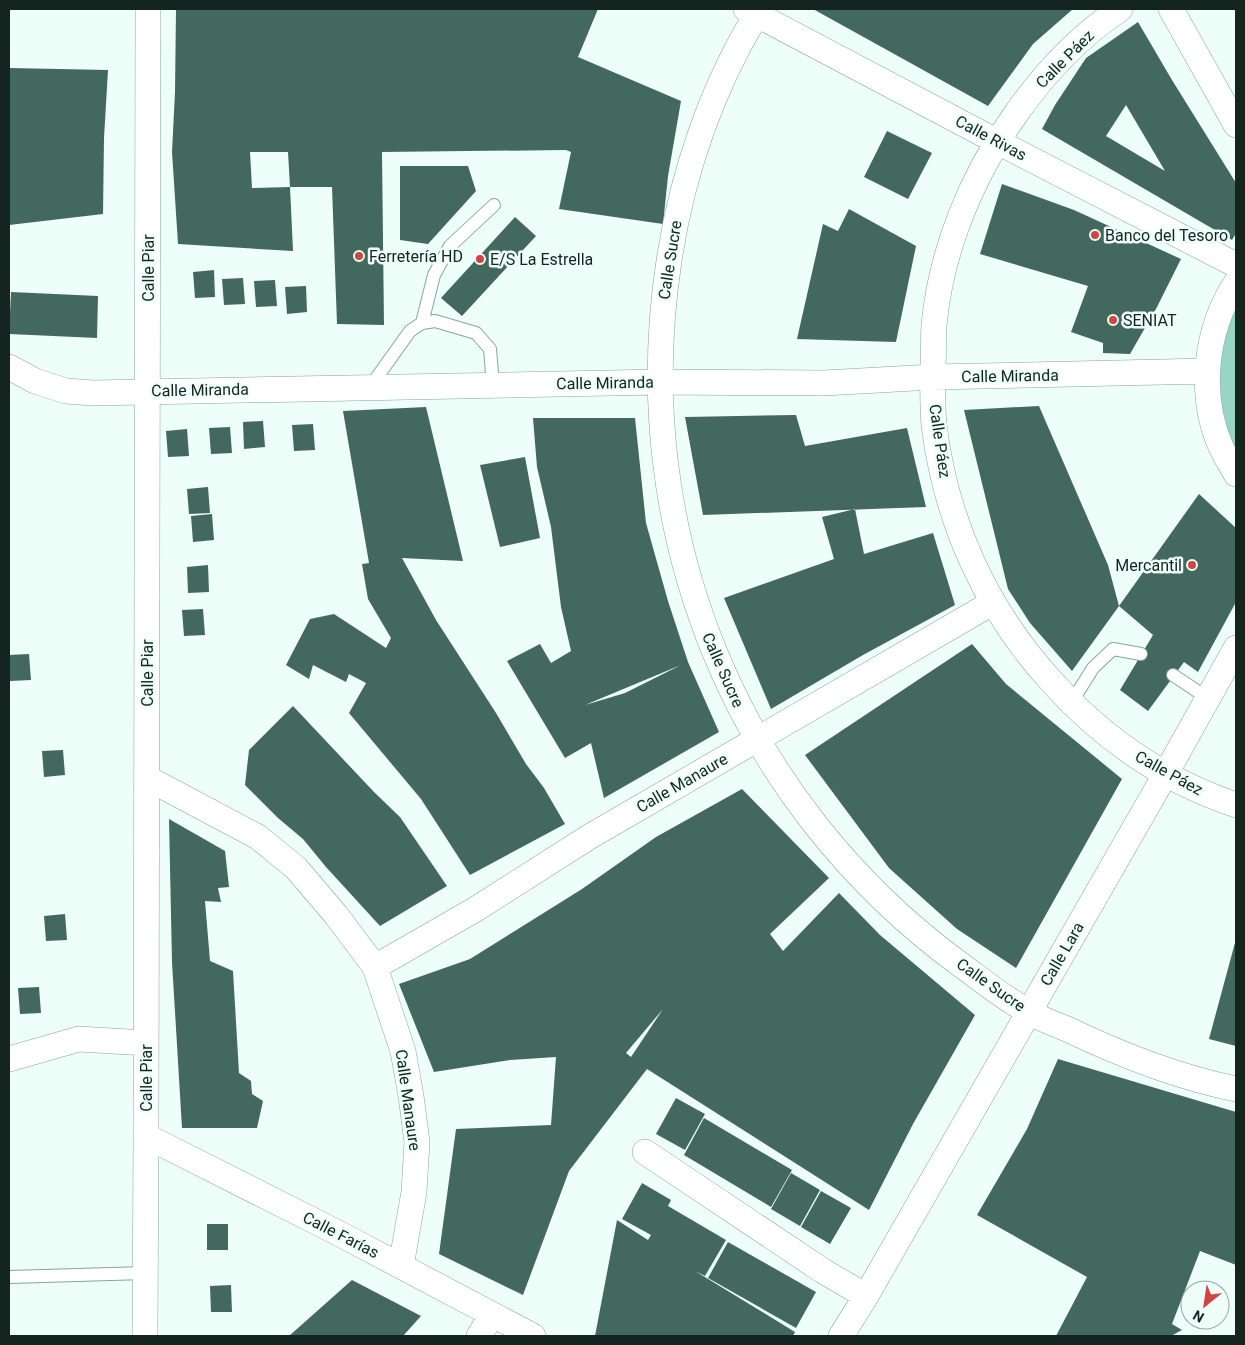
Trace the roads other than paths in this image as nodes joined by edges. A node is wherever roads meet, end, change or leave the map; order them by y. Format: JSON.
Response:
{"nodes":[{"id":1,"x":148,"y":9,"type":"edge"},
{"id":2,"x":1120,"y":9,"type":"edge"},
{"id":3,"x":1171,"y":9,"type":"edge"},
{"id":4,"x":754,"y":11,"type":"edge"},
{"id":5,"x":1236,"y":125,"type":"edge"},
{"id":6,"x":996,"y":141,"type":"junction"},
{"id":7,"x":494,"y":205,"type":"dead end"},
{"id":8,"x":1236,"y":265,"type":"edge"},
{"id":9,"x":1236,"y":283,"type":"edge"},
{"id":10,"x":422,"y":323,"type":"junction"},
{"id":11,"x":9,"y":367,"type":"edge"},
{"id":12,"x":1207,"y":371,"type":"junction"},
{"id":13,"x":933,"y":377,"type":"junction"},
{"id":14,"x":660,"y":382,"type":"junction"},
{"id":15,"x":493,"y":385,"type":"junction"},
{"id":16,"x":370,"y":387,"type":"junction"},
{"id":17,"x":147,"y":391,"type":"junction"},
{"id":18,"x":1236,"y":474,"type":"edge"},
{"id":19,"x":992,"y":602,"type":"junction"},
{"id":20,"x":1236,"y":648,"type":"edge"},
{"id":21,"x":1141,"y":654,"type":"dead end"},
{"id":22,"x":1173,"y":675,"type":"dead end"},
{"id":23,"x":1209,"y":699,"type":"junction"},
{"id":24,"x":1071,"y":703,"type":"junction"},
{"id":25,"x":757,"y":740,"type":"junction"},
{"id":26,"x":1166,"y":775,"type":"junction"},
{"id":27,"x":147,"y":778,"type":"junction"},
{"id":28,"x":1236,"y":805,"type":"edge"},
{"id":29,"x":374,"y":967,"type":"junction"},
{"id":30,"x":1028,"y":1012,"type":"junction"},
{"id":31,"x":146,"y":1043,"type":"junction"},
{"id":32,"x":9,"y":1059,"type":"edge"},
{"id":33,"x":1236,"y":1089,"type":"edge"},
{"id":34,"x":146,"y":1136,"type":"junction"},
{"id":35,"x":645,"y":1152,"type":"dead end"},
{"id":36,"x":401,"y":1266,"type":"junction"},
{"id":37,"x":145,"y":1273,"type":"junction"},
{"id":38,"x":9,"y":1277,"type":"edge"},
{"id":39,"x":866,"y":1296,"type":"junction"},
{"id":40,"x":492,"y":1315,"type":"junction"},
{"id":41,"x":145,"y":1336,"type":"edge"},
{"id":42,"x":479,"y":1336,"type":"edge"},
{"id":43,"x":534,"y":1336,"type":"edge"},
{"id":44,"x":841,"y":1336,"type":"edge"}],
"edges":[{"from":1,"to":17,"type":"street","name":"Calle Piar"},
{"from":2,"to":6,"type":"street","name":"Calle Páez"},
{"from":3,"to":5,"type":"street"},
{"from":4,"to":6,"type":"street","name":"Calle Rivas"},
{"from":4,"to":14,"type":"street","name":"Calle Sucre"},
{"from":6,"to":8,"type":"street","name":"Calle Rivas"},
{"from":6,"to":13,"type":"street","name":"Calle Páez"},
{"from":7,"to":10,"type":"lane"},
{"from":9,"to":12,"type":"street"},
{"from":10,"to":15,"type":"lane"},
{"from":10,"to":16,"type":"lane"},
{"from":11,"to":17,"type":"street","name":"Calle Miranda"},
{"from":12,"to":13,"type":"street","name":"Calle Miranda"},
{"from":12,"to":18,"type":"street"},
{"from":13,"to":14,"type":"street","name":"Calle Miranda"},
{"from":13,"to":19,"type":"street","name":"Calle Páez"},
{"from":14,"to":15,"type":"street","name":"Calle Miranda"},
{"from":14,"to":25,"type":"street","name":"Calle Sucre"},
{"from":15,"to":16,"type":"street","name":"Calle Miranda"},
{"from":16,"to":17,"type":"street","name":"Calle Miranda"},
{"from":17,"to":27,"type":"street","name":"Calle Piar"},
{"from":19,"to":24,"type":"street","name":"Calle Páez"},
{"from":19,"to":25,"type":"street","name":"Calle Manaure"},
{"from":20,"to":23,"type":"street","name":"Calle Lara"},
{"from":21,"to":24,"type":"lane"},
{"from":22,"to":23,"type":"lane"},
{"from":23,"to":26,"type":"street","name":"Calle Lara"},
{"from":24,"to":26,"type":"street","name":"Calle Páez"},
{"from":25,"to":29,"type":"street","name":"Calle Manaure"},
{"from":25,"to":30,"type":"street","name":"Calle Sucre"},
{"from":26,"to":28,"type":"street","name":"Calle Páez"},
{"from":26,"to":30,"type":"street","name":"Calle Lara"},
{"from":27,"to":29,"type":"street","name":"Calle Manaure"},
{"from":27,"to":31,"type":"street","name":"Calle Piar"},
{"from":29,"to":36,"type":"street","name":"Calle Manaure"},
{"from":30,"to":33,"type":"street","name":"Calle Sucre"},
{"from":30,"to":39,"type":"street","name":"Calle Lara"},
{"from":31,"to":32,"type":"street"},
{"from":31,"to":34,"type":"street","name":"Calle Piar"},
{"from":34,"to":36,"type":"street","name":"Calle Farías"},
{"from":34,"to":37,"type":"street","name":"Calle Piar"},
{"from":35,"to":39,"type":"street"},
{"from":36,"to":40,"type":"street","name":"Calle Farías"},
{"from":37,"to":38,"type":"lane"},
{"from":37,"to":41,"type":"street","name":"Calle Piar"},
{"from":39,"to":44,"type":"street","name":"Calle Lara"},
{"from":40,"to":42,"type":"street"},
{"from":40,"to":43,"type":"street","name":"Calle Farías"}]}
